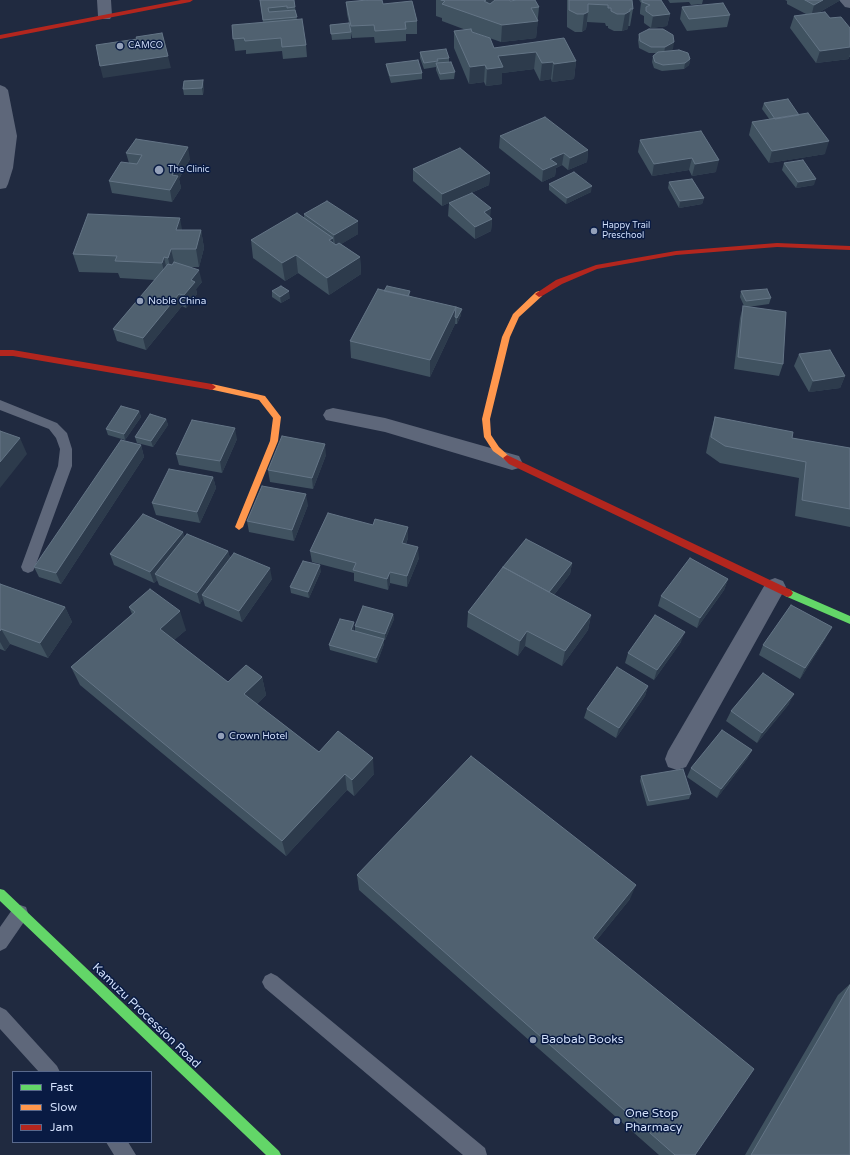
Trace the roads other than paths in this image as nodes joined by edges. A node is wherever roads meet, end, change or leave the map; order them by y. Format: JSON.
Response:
{"nodes":[{"id":1,"x":104,"y":0,"type":"edge"},
{"id":2,"x":190,"y":0,"type":"edge"},
{"id":3,"x":846,"y":0,"type":"edge"},
{"id":4,"x":850,"y":4,"type":"edge"},
{"id":5,"x":105,"y":16,"type":"junction"},
{"id":6,"x":0,"y":38,"type":"edge"},
{"id":7,"x":0,"y":90,"type":"edge"},
{"id":8,"x":0,"y":184,"type":"edge"},
{"id":9,"x":850,"y":248,"type":"edge"},
{"id":10,"x":0,"y":353,"type":"edge"},
{"id":11,"x":0,"y":404,"type":"edge"},
{"id":12,"x":333,"y":415,"type":"dead end"},
{"id":13,"x":512,"y":462,"type":"junction"},
{"id":14,"x":239,"y":527,"type":"dead end"},
{"id":15,"x":28,"y":567,"type":"dead end"},
{"id":16,"x":775,"y":588,"type":"junction"},
{"id":17,"x":850,"y":620,"type":"edge"},
{"id":18,"x":677,"y":759,"type":"dead end"},
{"id":19,"x":0,"y":894,"type":"edge"},
{"id":20,"x":20,"y":913,"type":"junction"},
{"id":21,"x":0,"y":942,"type":"edge"},
{"id":22,"x":271,"y":982,"type":"dead end"},
{"id":23,"x":0,"y":1016,"type":"edge"},
{"id":24,"x":50,"y":1071,"type":"edge"},
{"id":25,"x":116,"y":1143,"type":"edge"},
{"id":26,"x":127,"y":1155,"type":"edge"},
{"id":27,"x":275,"y":1155,"type":"edge"},
{"id":28,"x":478,"y":1155,"type":"edge"}],
"edges":[{"from":1,"to":5,"type":"street"},
{"from":2,"to":5,"type":"main road"},
{"from":3,"to":4,"type":"street"},
{"from":5,"to":6,"type":"main road"},
{"from":7,"to":8,"type":"street"},
{"from":9,"to":13,"type":"main road"},
{"from":10,"to":14,"type":"main road"},
{"from":11,"to":15,"type":"lane"},
{"from":12,"to":13,"type":"street"},
{"from":13,"to":16,"type":"main road"},
{"from":16,"to":17,"type":"main road"},
{"from":16,"to":18,"type":"street"},
{"from":19,"to":20,"type":"main road","name":"Kamuzu Procession Road"},
{"from":20,"to":21,"type":"lane"},
{"from":20,"to":27,"type":"main road","name":"Kamuzu Procession Road"},
{"from":22,"to":28,"type":"lane"},
{"from":23,"to":24,"type":"lane"},
{"from":25,"to":26,"type":"lane"}]}
